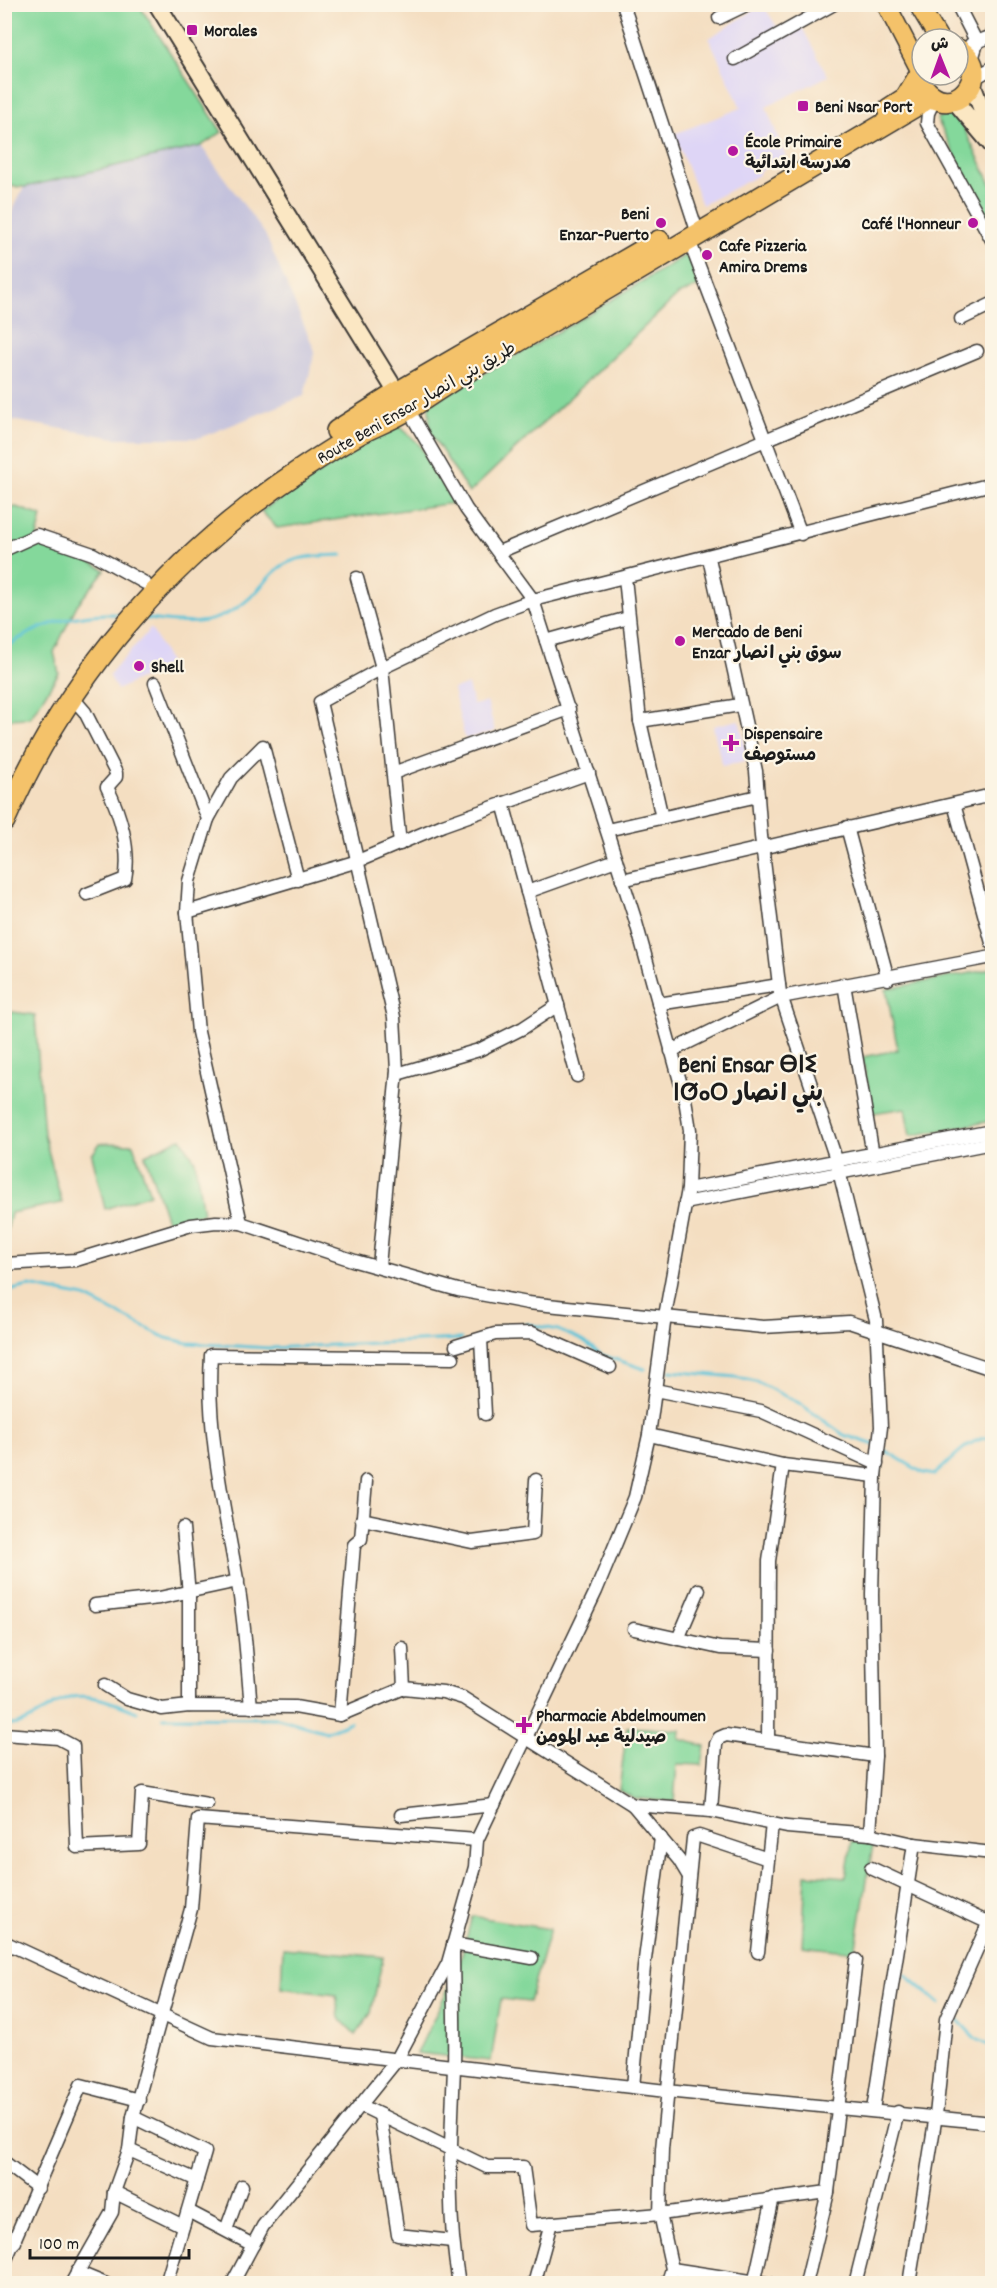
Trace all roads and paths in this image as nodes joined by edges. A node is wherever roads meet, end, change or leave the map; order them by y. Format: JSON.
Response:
{"nodes":[{"id":1,"x":157,"y":4,"type":"edge"},
{"id":2,"x":623,"y":4,"type":"edge"},
{"id":3,"x":748,"y":4,"type":"edge"},
{"id":4,"x":834,"y":4,"type":"edge"},
{"id":5,"x":886,"y":4,"type":"edge"},
{"id":6,"x":918,"y":4,"type":"edge"},
{"id":7,"x":957,"y":4,"type":"edge"},
{"id":8,"x":719,"y":18,"type":"dead end"},
{"id":9,"x":932,"y":27,"type":"edge"},
{"id":10,"x":961,"y":27,"type":"edge"},
{"id":11,"x":993,"y":36,"type":"edge"},
{"id":12,"x":910,"y":49,"type":"edge"},
{"id":13,"x":735,"y":59,"type":"dead end"},
{"id":14,"x":970,"y":59,"type":"edge"},
{"id":15,"x":970,"y":62,"type":"edge"},
{"id":16,"x":970,"y":67,"type":"edge"},
{"id":17,"x":993,"y":68,"type":"edge"},
{"id":18,"x":911,"y":87,"type":"edge"},
{"id":19,"x":923,"y":87,"type":"edge"},
{"id":20,"x":964,"y":87,"type":"edge"},
{"id":21,"x":940,"y":98,"type":"junction"},
{"id":22,"x":993,"y":136,"type":"edge"},
{"id":23,"x":847,"y":140,"type":"junction"},
{"id":24,"x":993,"y":145,"type":"edge"},
{"id":25,"x":694,"y":231,"type":"junction"},
{"id":26,"x":993,"y":240,"type":"edge"},
{"id":27,"x":993,"y":304,"type":"edge"},
{"id":28,"x":961,"y":320,"type":"dead end"},
{"id":29,"x":976,"y":351,"type":"dead end"},
{"id":30,"x":404,"y":400,"type":"junction"},
{"id":31,"x":765,"y":440,"type":"junction"},
{"id":32,"x":993,"y":484,"type":"edge"},
{"id":33,"x":801,"y":534,"type":"junction"},
{"id":34,"x":4,"y":550,"type":"edge"},
{"id":35,"x":499,"y":552,"type":"junction"},
{"id":36,"x":709,"y":558,"type":"junction"},
{"id":37,"x":357,"y":578,"type":"dead end"},
{"id":38,"x":625,"y":578,"type":"junction"},
{"id":39,"x":533,"y":600,"type":"junction"},
{"id":40,"x":132,"y":604,"type":"junction"},
{"id":41,"x":628,"y":618,"type":"junction"},
{"id":42,"x":546,"y":641,"type":"junction"},
{"id":43,"x":382,"y":668,"type":"junction"},
{"id":44,"x":155,"y":683,"type":"dead end"},
{"id":45,"x":71,"y":696,"type":"junction"},
{"id":46,"x":740,"y":705,"type":"junction"},
{"id":47,"x":568,"y":709,"type":"junction"},
{"id":48,"x":640,"y":721,"type":"junction"},
{"id":49,"x":393,"y":773,"type":"junction"},
{"id":50,"x":589,"y":773,"type":"junction"},
{"id":51,"x":4,"y":794,"type":"edge"},
{"id":52,"x":993,"y":795,"type":"edge"},
{"id":53,"x":758,"y":796,"type":"junction"},
{"id":54,"x":503,"y":803,"type":"junction"},
{"id":55,"x":954,"y":804,"type":"junction"},
{"id":56,"x":662,"y":818,"type":"junction"},
{"id":57,"x":208,"y":819,"type":"junction"},
{"id":58,"x":4,"y":820,"type":"edge"},
{"id":59,"x":847,"y":827,"type":"junction"},
{"id":60,"x":607,"y":830,"type":"junction"},
{"id":61,"x":400,"y":844,"type":"junction"},
{"id":62,"x":762,"y":846,"type":"junction"},
{"id":63,"x":616,"y":860,"type":"junction"},
{"id":64,"x":358,"y":861,"type":"junction"},
{"id":65,"x":298,"y":880,"type":"junction"},
{"id":66,"x":622,"y":880,"type":"junction"},
{"id":67,"x":527,"y":892,"type":"junction"},
{"id":68,"x":87,"y":894,"type":"dead end"},
{"id":69,"x":187,"y":912,"type":"junction"},
{"id":70,"x":993,"y":943,"type":"edge"},
{"id":71,"x":993,"y":957,"type":"edge"},
{"id":72,"x":888,"y":979,"type":"junction"},
{"id":73,"x":844,"y":984,"type":"junction"},
{"id":74,"x":780,"y":991,"type":"junction"},
{"id":75,"x":658,"y":1004,"type":"junction"},
{"id":76,"x":558,"y":1005,"type":"junction"},
{"id":77,"x":671,"y":1050,"type":"junction"},
{"id":78,"x":397,"y":1074,"type":"junction"},
{"id":79,"x":577,"y":1076,"type":"dead end"},
{"id":80,"x":993,"y":1131,"type":"edge"},
{"id":81,"x":993,"y":1143,"type":"edge"},
{"id":82,"x":873,"y":1155,"type":"junction"},
{"id":83,"x":836,"y":1160,"type":"junction"},
{"id":84,"x":838,"y":1173,"type":"junction"},
{"id":85,"x":688,"y":1189,"type":"junction"},
{"id":86,"x":685,"y":1203,"type":"junction"},
{"id":87,"x":241,"y":1223,"type":"junction"},
{"id":88,"x":4,"y":1263,"type":"edge"},
{"id":89,"x":379,"y":1266,"type":"junction"},
{"id":90,"x":665,"y":1316,"type":"junction"},
{"id":91,"x":878,"y":1332,"type":"junction"},
{"id":92,"x":481,"y":1339,"type":"junction"},
{"id":93,"x":610,"y":1367,"type":"dead end"},
{"id":94,"x":993,"y":1369,"type":"edge"},
{"id":95,"x":655,"y":1390,"type":"junction"},
{"id":96,"x":484,"y":1414,"type":"dead end"},
{"id":97,"x":649,"y":1435,"type":"junction"},
{"id":98,"x":783,"y":1465,"type":"junction"},
{"id":99,"x":877,"y":1466,"type":"junction"},
{"id":100,"x":536,"y":1480,"type":"dead end"},
{"id":101,"x":366,"y":1481,"type":"dead end"},
{"id":102,"x":362,"y":1519,"type":"junction"},
{"id":103,"x":183,"y":1528,"type":"dead end"},
{"id":104,"x":238,"y":1581,"type":"junction"},
{"id":105,"x":699,"y":1590,"type":"dead end"},
{"id":106,"x":189,"y":1592,"type":"junction"},
{"id":107,"x":95,"y":1605,"type":"dead end"},
{"id":108,"x":634,"y":1629,"type":"dead end"},
{"id":109,"x":678,"y":1639,"type":"junction"},
{"id":110,"x":402,"y":1648,"type":"dead end"},
{"id":111,"x":769,"y":1650,"type":"junction"},
{"id":112,"x":105,"y":1685,"type":"dead end"},
{"id":113,"x":404,"y":1688,"type":"junction"},
{"id":114,"x":189,"y":1706,"type":"junction"},
{"id":115,"x":251,"y":1707,"type":"junction"},
{"id":116,"x":340,"y":1715,"type":"junction"},
{"id":117,"x":4,"y":1734,"type":"edge"},
{"id":118,"x":525,"y":1737,"type":"junction"},
{"id":119,"x":768,"y":1740,"type":"junction"},
{"id":120,"x":874,"y":1756,"type":"junction"},
{"id":121,"x":207,"y":1804,"type":"dead end"},
{"id":122,"x":494,"y":1805,"type":"junction"},
{"id":123,"x":633,"y":1805,"type":"junction"},
{"id":124,"x":711,"y":1811,"type":"junction"},
{"id":125,"x":401,"y":1815,"type":"dead end"},
{"id":126,"x":772,"y":1824,"type":"junction"},
{"id":127,"x":870,"y":1834,"type":"junction"},
{"id":128,"x":661,"y":1838,"type":"junction"},
{"id":129,"x":477,"y":1840,"type":"junction"},
{"id":130,"x":914,"y":1844,"type":"junction"},
{"id":131,"x":993,"y":1853,"type":"edge"},
{"id":132,"x":768,"y":1859,"type":"junction"},
{"id":133,"x":871,"y":1869,"type":"dead end"},
{"id":134,"x":688,"y":1875,"type":"junction"},
{"id":135,"x":908,"y":1885,"type":"junction"},
{"id":136,"x":991,"y":1919,"type":"edge"},
{"id":137,"x":4,"y":1942,"type":"edge"},
{"id":138,"x":453,"y":1944,"type":"junction"},
{"id":139,"x":758,"y":1952,"type":"dead end"},
{"id":140,"x":532,"y":1958,"type":"dead end"},
{"id":141,"x":856,"y":1960,"type":"dead end"},
{"id":142,"x":163,"y":2015,"type":"junction"},
{"id":143,"x":396,"y":2061,"type":"junction"},
{"id":144,"x":454,"y":2067,"type":"junction"},
{"id":145,"x":633,"y":2087,"type":"junction"},
{"id":146,"x":666,"y":2091,"type":"junction"},
{"id":147,"x":140,"y":2100,"type":"junction"},
{"id":148,"x":362,"y":2106,"type":"junction"},
{"id":149,"x":839,"y":2106,"type":"junction"},
{"id":150,"x":873,"y":2110,"type":"junction"},
{"id":151,"x":898,"y":2112,"type":"junction"},
{"id":152,"x":380,"y":2115,"type":"junction"},
{"id":153,"x":936,"y":2115,"type":"junction"},
{"id":154,"x":133,"y":2117,"type":"junction"},
{"id":155,"x":993,"y":2123,"type":"edge"},
{"id":156,"x":449,"y":2148,"type":"junction"},
{"id":157,"x":129,"y":2150,"type":"junction"},
{"id":158,"x":4,"y":2162,"type":"edge"},
{"id":159,"x":197,"y":2180,"type":"junction"},
{"id":160,"x":242,"y":2186,"type":"dead end"},
{"id":161,"x":38,"y":2188,"type":"junction"},
{"id":162,"x":114,"y":2192,"type":"junction"},
{"id":163,"x":828,"y":2192,"type":"junction"},
{"id":164,"x":772,"y":2198,"type":"junction"},
{"id":165,"x":188,"y":2211,"type":"junction"},
{"id":166,"x":660,"y":2214,"type":"junction"},
{"id":167,"x":551,"y":2223,"type":"junction"},
{"id":168,"x":183,"y":2226,"type":"junction"},
{"id":169,"x":226,"y":2230,"type":"junction"},
{"id":170,"x":10,"y":2239,"type":"edge"},
{"id":171,"x":452,"y":2241,"type":"junction"},
{"id":172,"x":253,"y":2245,"type":"junction"},
{"id":173,"x":4,"y":2264,"type":"edge"},
{"id":174,"x":672,"y":2269,"type":"junction"},
{"id":175,"x":77,"y":2272,"type":"junction"},
{"id":176,"x":754,"y":2282,"type":"edge"},
{"id":177,"x":71,"y":2283,"type":"edge"},
{"id":178,"x":106,"y":2283,"type":"edge"},
{"id":179,"x":166,"y":2283,"type":"edge"},
{"id":180,"x":232,"y":2283,"type":"edge"},
{"id":181,"x":459,"y":2283,"type":"edge"},
{"id":182,"x":534,"y":2283,"type":"edge"},
{"id":183,"x":667,"y":2283,"type":"edge"},
{"id":184,"x":771,"y":2283,"type":"edge"},
{"id":185,"x":806,"y":2283,"type":"edge"},
{"id":186,"x":855,"y":2283,"type":"edge"},
{"id":187,"x":909,"y":2283,"type":"edge"}],
"edges":[{"from":1,"to":30,"type":"street"},
{"from":2,"to":25,"type":"street"},
{"from":3,"to":8,"type":"street"},
{"from":4,"to":13,"type":"street"},
{"from":5,"to":12,"type":"main road"},
{"from":6,"to":9,"type":"main road"},
{"from":7,"to":10,"type":"street"},
{"from":11,"to":14,"type":"street"},
{"from":15,"to":17,"type":"street"},
{"from":16,"to":22,"type":"street"},
{"from":18,"to":23,"type":"highway","name":"Route Beni Ensar طريق بني انصار"},
{"from":19,"to":21,"type":"highway"},
{"from":20,"to":21,"type":"highway","name":"Route Beni Ensar طريق بني انصار"},
{"from":21,"to":23,"type":"highway","name":"Route Beni Ensar طريق بني انصار"},
{"from":21,"to":24,"type":"street"},
{"from":21,"to":26,"type":"street"},
{"from":23,"to":25,"type":"highway","name":"Route Beni Ensar طريق بني انصار"},
{"from":25,"to":30,"type":"highway","name":"Route Beni Ensar طريق بني انصار"},
{"from":25,"to":31,"type":"street"},
{"from":27,"to":28,"type":"street"},
{"from":29,"to":31,"type":"street"},
{"from":30,"to":35,"type":"street"},
{"from":30,"to":40,"type":"highway","name":"Route Beni Ensar طريق بني انصار"},
{"from":31,"to":33,"type":"street"},
{"from":31,"to":35,"type":"street"},
{"from":32,"to":33,"type":"street"},
{"from":33,"to":36,"type":"street"},
{"from":34,"to":40,"type":"street"},
{"from":35,"to":39,"type":"street"},
{"from":36,"to":38,"type":"street"},
{"from":36,"to":46,"type":"street"},
{"from":37,"to":43,"type":"street"},
{"from":38,"to":39,"type":"street"},
{"from":38,"to":41,"type":"street"},
{"from":39,"to":42,"type":"street"},
{"from":39,"to":43,"type":"street"},
{"from":40,"to":45,"type":"highway","name":"Route Beni Ensar طريق بني انصار"},
{"from":40,"to":51,"type":"highway","name":"Route Beni Ensar طريق بني انصار"},
{"from":41,"to":42,"type":"street"},
{"from":41,"to":48,"type":"street"},
{"from":42,"to":47,"type":"street"},
{"from":43,"to":49,"type":"street"},
{"from":43,"to":64,"type":"street"},
{"from":44,"to":57,"type":"street"},
{"from":45,"to":58,"type":"highway","name":"Route Beni Ensar طريق بني انصار"},
{"from":45,"to":68,"type":"street"},
{"from":46,"to":48,"type":"street"},
{"from":46,"to":53,"type":"street"},
{"from":47,"to":49,"type":"street"},
{"from":47,"to":50,"type":"street"},
{"from":48,"to":56,"type":"street"},
{"from":49,"to":61,"type":"street"},
{"from":50,"to":54,"type":"street"},
{"from":50,"to":60,"type":"street"},
{"from":52,"to":55,"type":"street"},
{"from":53,"to":56,"type":"street"},
{"from":53,"to":62,"type":"street"},
{"from":54,"to":61,"type":"street"},
{"from":54,"to":67,"type":"street"},
{"from":55,"to":59,"type":"street"},
{"from":55,"to":70,"type":"street"},
{"from":56,"to":60,"type":"street"},
{"from":57,"to":65,"type":"street"},
{"from":57,"to":69,"type":"street"},
{"from":59,"to":62,"type":"street"},
{"from":59,"to":72,"type":"street"},
{"from":60,"to":63,"type":"street"},
{"from":61,"to":64,"type":"street"},
{"from":62,"to":66,"type":"street"},
{"from":62,"to":74,"type":"street"},
{"from":63,"to":66,"type":"street"},
{"from":63,"to":67,"type":"street"},
{"from":64,"to":65,"type":"street"},
{"from":64,"to":78,"type":"street"},
{"from":65,"to":69,"type":"street"},
{"from":66,"to":75,"type":"street"},
{"from":67,"to":76,"type":"street"},
{"from":69,"to":87,"type":"street"},
{"from":71,"to":72,"type":"street"},
{"from":72,"to":73,"type":"street"},
{"from":73,"to":74,"type":"street"},
{"from":73,"to":82,"type":"street"},
{"from":74,"to":75,"type":"street"},
{"from":74,"to":77,"type":"street"},
{"from":74,"to":83,"type":"street"},
{"from":75,"to":77,"type":"street"},
{"from":76,"to":78,"type":"street"},
{"from":76,"to":79,"type":"street"},
{"from":77,"to":85,"type":"street"},
{"from":78,"to":89,"type":"street"},
{"from":80,"to":82,"type":"street"},
{"from":81,"to":84,"type":"street"},
{"from":82,"to":83,"type":"street"},
{"from":83,"to":84,"type":"street"},
{"from":83,"to":85,"type":"street"},
{"from":84,"to":86,"type":"street"},
{"from":84,"to":91,"type":"street"},
{"from":85,"to":86,"type":"street"},
{"from":86,"to":90,"type":"street"},
{"from":87,"to":88,"type":"street"},
{"from":87,"to":89,"type":"street"},
{"from":89,"to":90,"type":"street"},
{"from":90,"to":91,"type":"street"},
{"from":90,"to":95,"type":"street"},
{"from":91,"to":94,"type":"street"},
{"from":91,"to":99,"type":"street"},
{"from":92,"to":93,"type":"street"},
{"from":92,"to":96,"type":"street"},
{"from":92,"to":104,"type":"street"},
{"from":95,"to":97,"type":"street"},
{"from":95,"to":99,"type":"street"},
{"from":97,"to":98,"type":"street"},
{"from":97,"to":118,"type":"street"},
{"from":98,"to":99,"type":"street"},
{"from":98,"to":111,"type":"street"},
{"from":99,"to":120,"type":"street"},
{"from":100,"to":102,"type":"street"},
{"from":101,"to":102,"type":"street"},
{"from":102,"to":116,"type":"street"},
{"from":103,"to":106,"type":"street"},
{"from":104,"to":106,"type":"street"},
{"from":104,"to":115,"type":"street"},
{"from":105,"to":109,"type":"street"},
{"from":106,"to":107,"type":"street"},
{"from":106,"to":114,"type":"street"},
{"from":108,"to":109,"type":"street"},
{"from":109,"to":111,"type":"street"},
{"from":110,"to":113,"type":"street"},
{"from":111,"to":119,"type":"street"},
{"from":112,"to":114,"type":"street"},
{"from":113,"to":116,"type":"street"},
{"from":113,"to":118,"type":"street"},
{"from":114,"to":115,"type":"street"},
{"from":115,"to":116,"type":"street"},
{"from":117,"to":121,"type":"street"},
{"from":118,"to":122,"type":"street"},
{"from":118,"to":123,"type":"street"},
{"from":119,"to":120,"type":"street"},
{"from":119,"to":124,"type":"street"},
{"from":120,"to":127,"type":"street"},
{"from":122,"to":125,"type":"street"},
{"from":122,"to":129,"type":"street"},
{"from":123,"to":124,"type":"street"},
{"from":123,"to":128,"type":"street"},
{"from":124,"to":126,"type":"street"},
{"from":126,"to":127,"type":"street"},
{"from":126,"to":132,"type":"street"},
{"from":127,"to":130,"type":"street"},
{"from":128,"to":134,"type":"street"},
{"from":128,"to":145,"type":"street"},
{"from":129,"to":138,"type":"street"},
{"from":129,"to":142,"type":"street"},
{"from":130,"to":131,"type":"street"},
{"from":130,"to":135,"type":"street"},
{"from":132,"to":134,"type":"street"},
{"from":132,"to":139,"type":"street"},
{"from":133,"to":135,"type":"street"},
{"from":134,"to":146,"type":"street"},
{"from":135,"to":136,"type":"street"},
{"from":135,"to":150,"type":"street"},
{"from":136,"to":153,"type":"street"},
{"from":137,"to":142,"type":"street"},
{"from":138,"to":140,"type":"street"},
{"from":138,"to":143,"type":"street"},
{"from":138,"to":144,"type":"street"},
{"from":141,"to":149,"type":"street"},
{"from":142,"to":143,"type":"street"},
{"from":142,"to":147,"type":"street"},
{"from":143,"to":144,"type":"street"},
{"from":143,"to":148,"type":"street"},
{"from":144,"to":145,"type":"street"},
{"from":144,"to":156,"type":"street"},
{"from":145,"to":146,"type":"street"},
{"from":146,"to":149,"type":"street"},
{"from":146,"to":166,"type":"street"},
{"from":147,"to":154,"type":"street"},
{"from":147,"to":161,"type":"street"},
{"from":148,"to":152,"type":"street"},
{"from":148,"to":172,"type":"street"},
{"from":149,"to":150,"type":"street"},
{"from":149,"to":163,"type":"street"},
{"from":150,"to":151,"type":"street"},
{"from":151,"to":153,"type":"street"},
{"from":151,"to":186,"type":"street"},
{"from":152,"to":156,"type":"street"},
{"from":152,"to":171,"type":"street"},
{"from":153,"to":155,"type":"street"},
{"from":153,"to":187,"type":"street"},
{"from":154,"to":157,"type":"street"},
{"from":154,"to":159,"type":"street"},
{"from":156,"to":167,"type":"street"},
{"from":156,"to":171,"type":"street"},
{"from":157,"to":159,"type":"street"},
{"from":157,"to":162,"type":"street"},
{"from":158,"to":161,"type":"street"},
{"from":159,"to":165,"type":"street"},
{"from":160,"to":169,"type":"street"},
{"from":161,"to":170,"type":"street"},
{"from":162,"to":168,"type":"street"},
{"from":162,"to":175,"type":"street"},
{"from":163,"to":164,"type":"street"},
{"from":163,"to":185,"type":"street"},
{"from":164,"to":166,"type":"street"},
{"from":164,"to":176,"type":"street"},
{"from":165,"to":168,"type":"street"},
{"from":165,"to":169,"type":"street"},
{"from":166,"to":167,"type":"street"},
{"from":166,"to":174,"type":"street"},
{"from":167,"to":182,"type":"street"},
{"from":168,"to":179,"type":"street"},
{"from":169,"to":172,"type":"street"},
{"from":170,"to":173,"type":"street"},
{"from":171,"to":181,"type":"street"},
{"from":172,"to":180,"type":"street"},
{"from":174,"to":176,"type":"street"},
{"from":174,"to":183,"type":"street"},
{"from":175,"to":177,"type":"street"},
{"from":175,"to":178,"type":"street"},
{"from":176,"to":184,"type":"street"}]}
